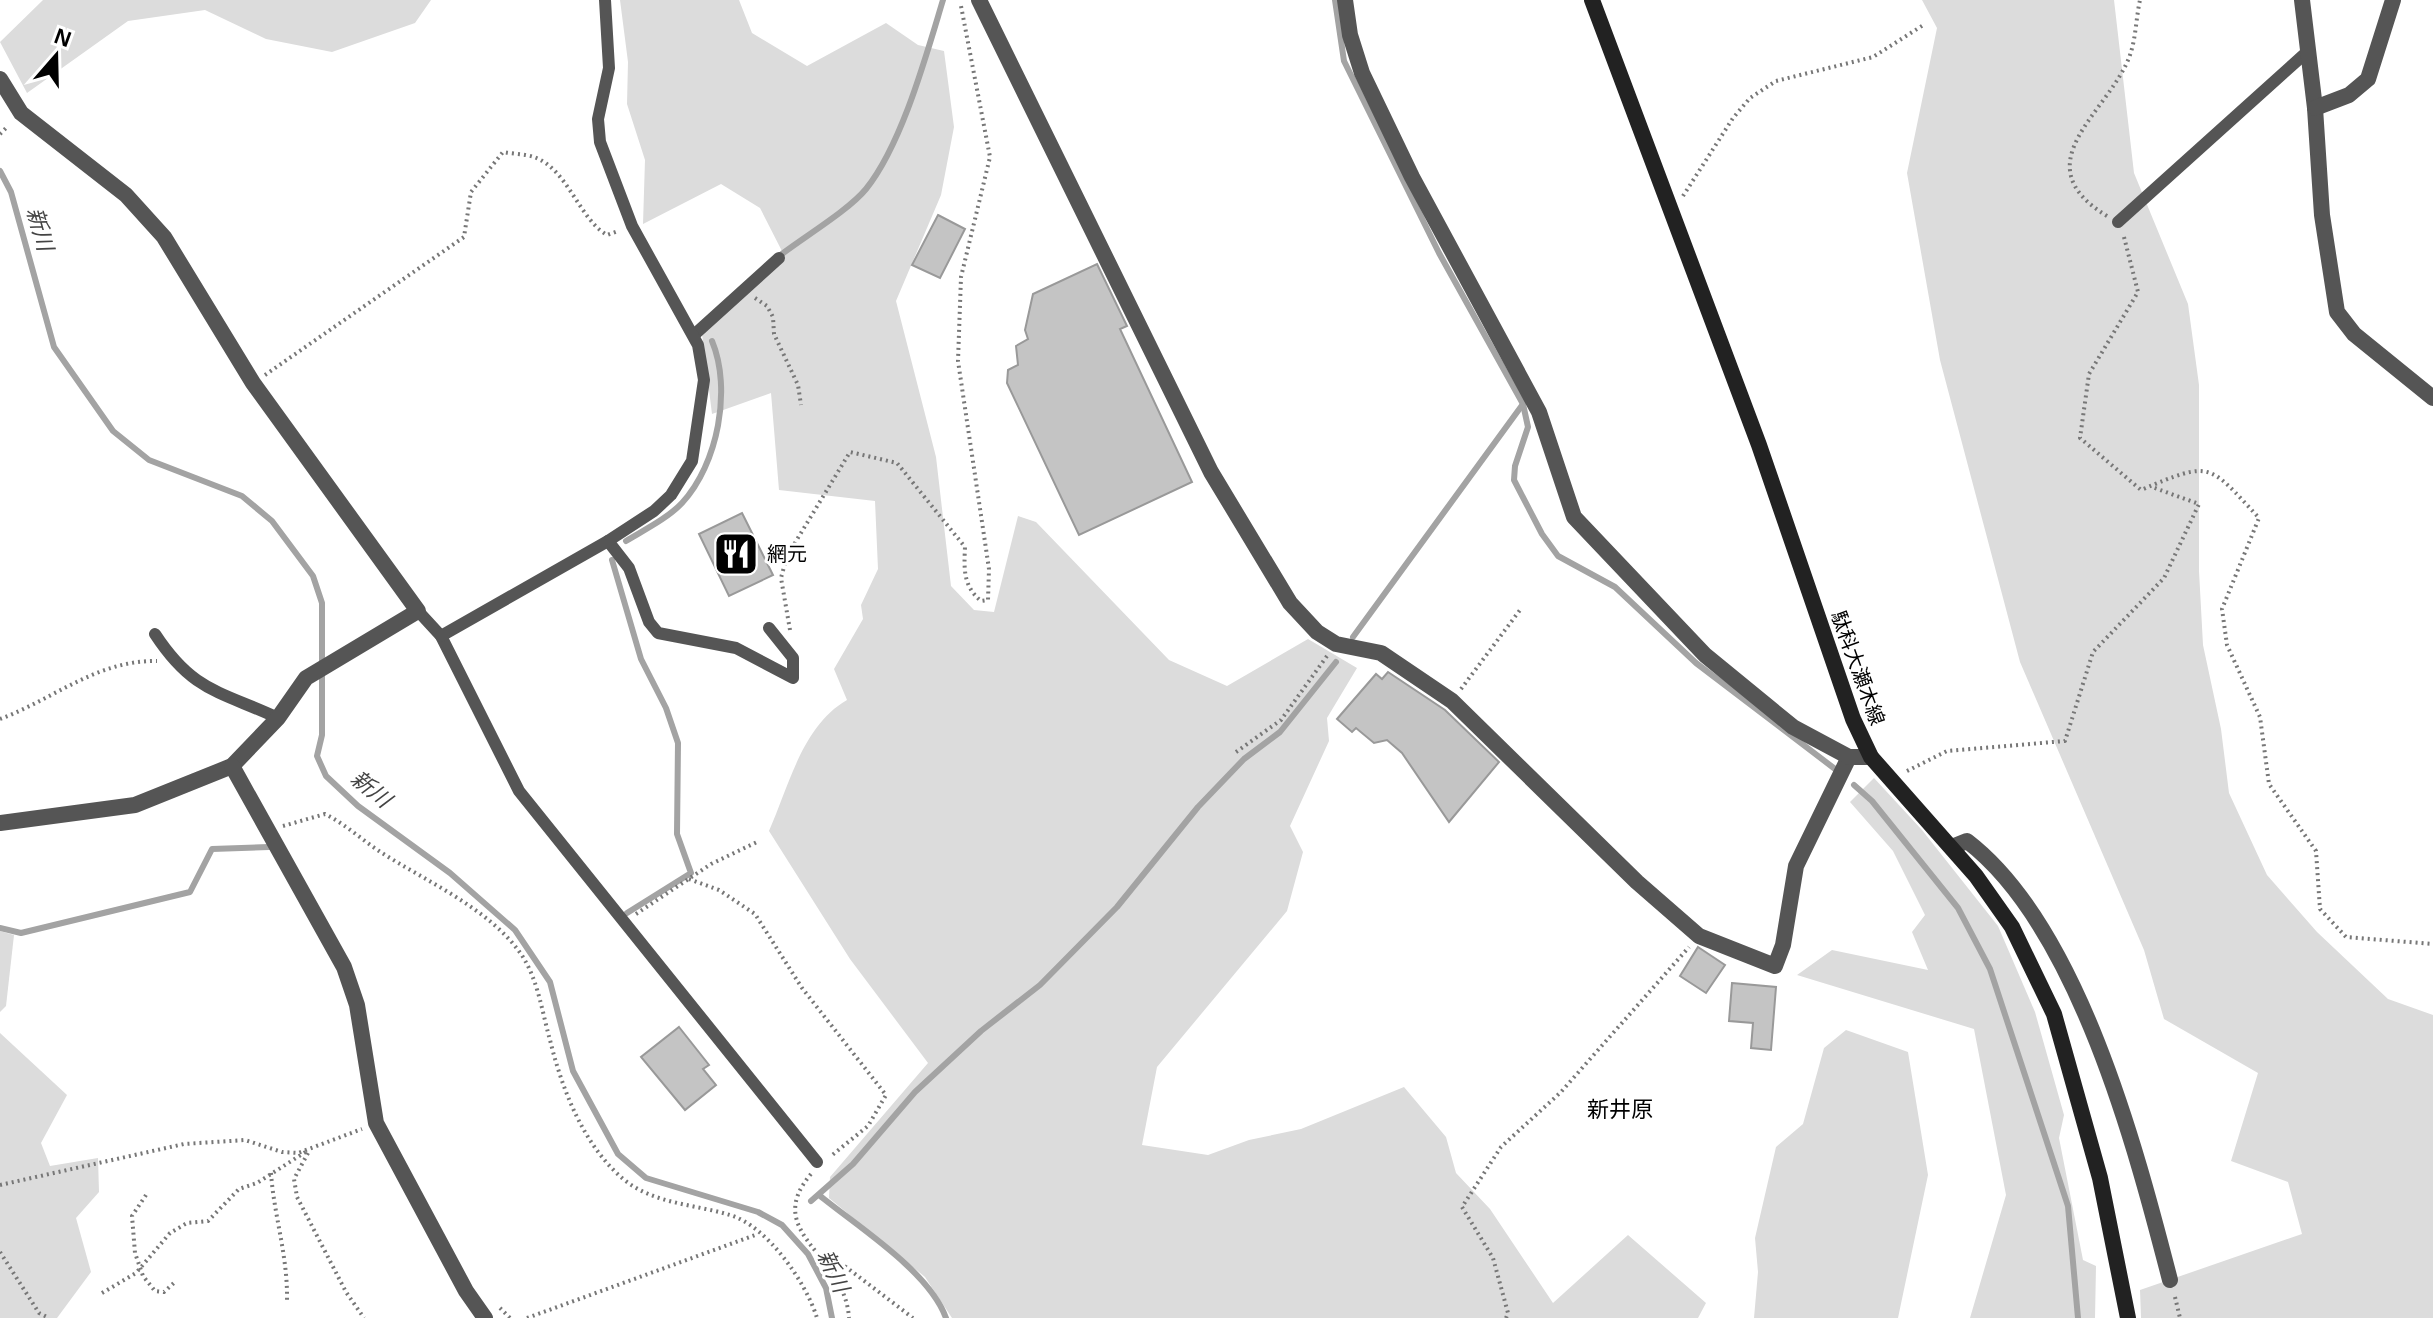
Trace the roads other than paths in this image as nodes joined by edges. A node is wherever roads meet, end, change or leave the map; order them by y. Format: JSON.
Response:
{"nodes":[{"id":1,"x":605,"y":0,"type":"edge"},
{"id":2,"x":979,"y":0,"type":"edge"},
{"id":3,"x":1345,"y":0,"type":"edge"},
{"id":4,"x":1592,"y":0,"type":"edge"},
{"id":5,"x":2302,"y":0,"type":"edge"},
{"id":6,"x":2393,"y":0,"type":"edge"},
{"id":7,"x":2308,"y":51,"type":"junction"},
{"id":8,"x":0,"y":79,"type":"edge"},
{"id":9,"x":2315,"y":108,"type":"junction"},
{"id":10,"x":2118,"y":222,"type":"road end"},
{"id":11,"x":779,"y":258,"type":"dead end"},
{"id":12,"x":695,"y":334,"type":"junction"},
{"id":13,"x":2433,"y":398,"type":"edge"},
{"id":14,"x":608,"y":541,"type":"junction"},
{"id":15,"x":418,"y":611,"type":"junction"},
{"id":16,"x":769,"y":628,"type":"dead end"},
{"id":17,"x":155,"y":634,"type":"dead end"},
{"id":18,"x":441,"y":636,"type":"junction"},
{"id":19,"x":278,"y":718,"type":"junction"},
{"id":20,"x":1849,"y":757,"type":"junction"},
{"id":21,"x":1871,"y":757,"type":"junction"},
{"id":22,"x":232,"y":766,"type":"junction"},
{"id":23,"x":0,"y":823,"type":"edge"},
{"id":24,"x":1952,"y":847,"type":"junction"},
{"id":25,"x":817,"y":1162,"type":"road end"},
{"id":26,"x":2170,"y":1280,"type":"dead end"},
{"id":27,"x":485,"y":1318,"type":"edge"},
{"id":28,"x":2128,"y":1318,"type":"edge"}],
"edges":[{"from":1,"to":12,"type":"lane"},
{"from":2,"to":20,"type":"street"},
{"from":3,"to":20,"type":"street"},
{"from":4,"to":21,"type":"main road","name":"駄科大瀬木線"},
{"from":5,"to":7,"type":"street"},
{"from":6,"to":9,"type":"street"},
{"from":7,"to":9,"type":"street"},
{"from":7,"to":10,"type":"lane"},
{"from":8,"to":15,"type":"street"},
{"from":9,"to":13,"type":"street"},
{"from":11,"to":12,"type":"lane"},
{"from":12,"to":14,"type":"lane"},
{"from":14,"to":16,"type":"lane"},
{"from":14,"to":18,"type":"lane"},
{"from":15,"to":18,"type":"lane"},
{"from":15,"to":19,"type":"street"},
{"from":17,"to":19,"type":"lane"},
{"from":18,"to":25,"type":"lane"},
{"from":19,"to":22,"type":"street"},
{"from":20,"to":21,"type":"street"},
{"from":21,"to":24,"type":"main road","name":"駄科大瀬木線"},
{"from":22,"to":23,"type":"street"},
{"from":22,"to":27,"type":"street"},
{"from":24,"to":26,"type":"street"},
{"from":24,"to":28,"type":"main road","name":"駄科大瀬木線"}]}
